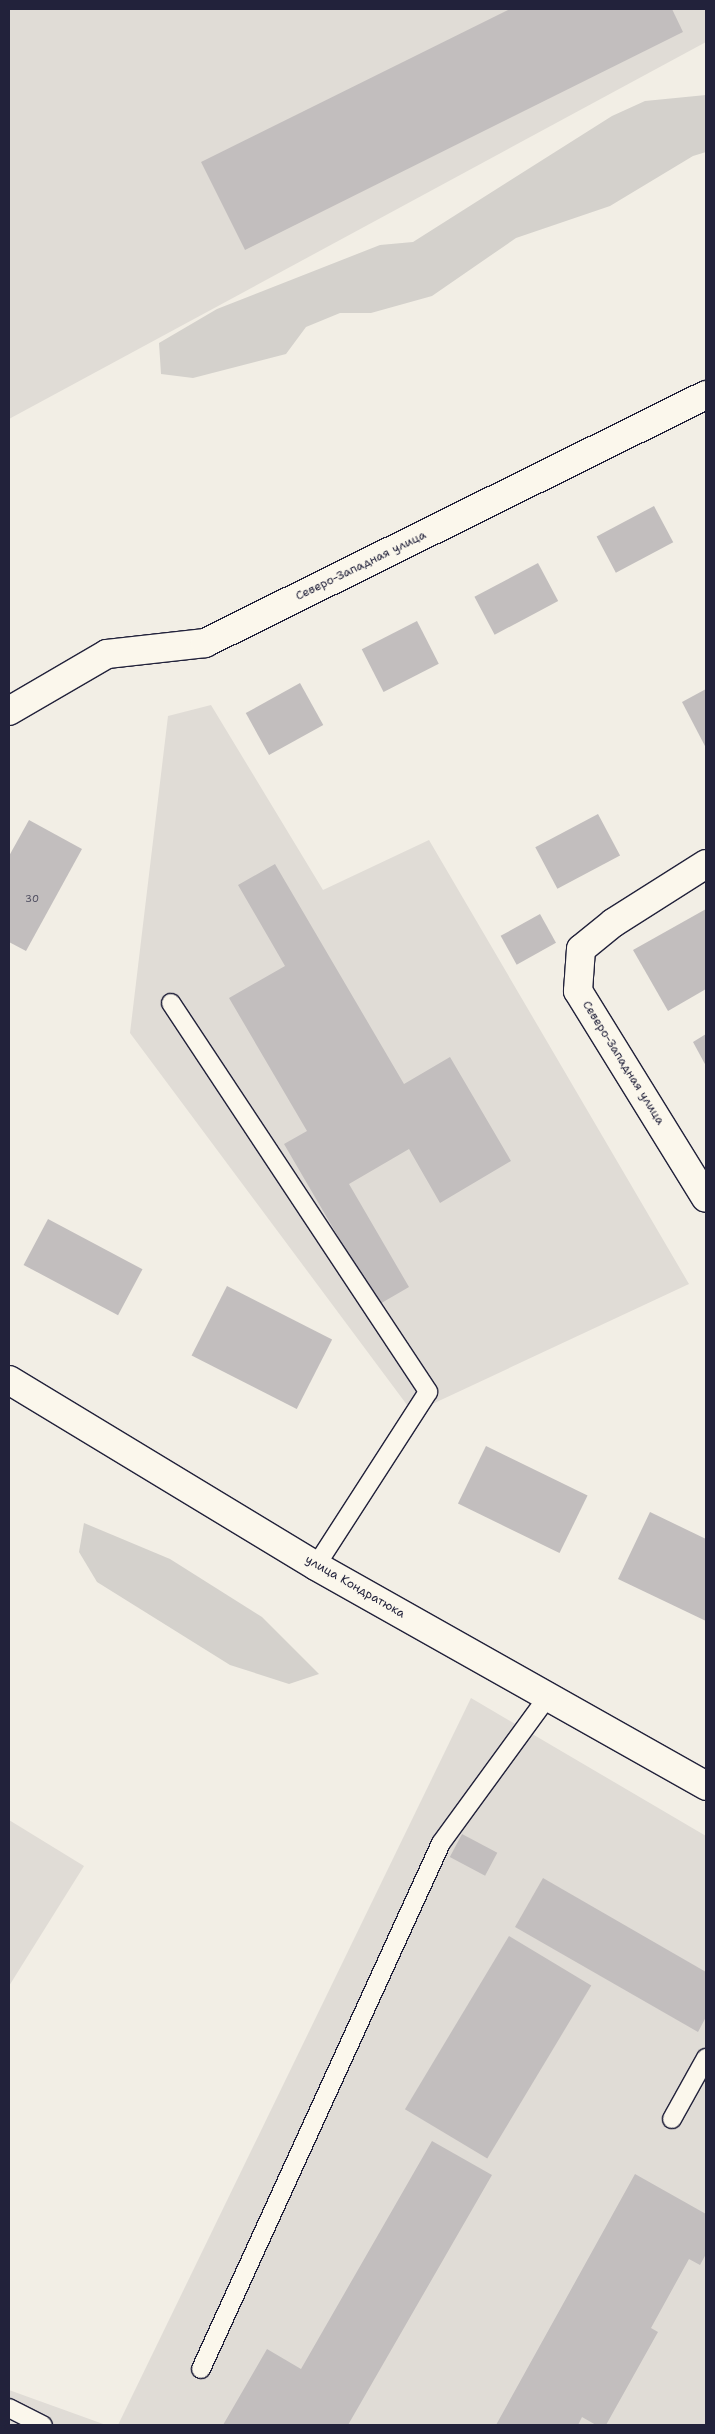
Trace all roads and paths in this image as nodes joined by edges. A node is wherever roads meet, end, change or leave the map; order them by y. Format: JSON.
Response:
{"nodes":[{"id":1,"x":706,"y":395,"type":"edge"},
{"id":2,"x":9,"y":711,"type":"edge"},
{"id":3,"x":706,"y":864,"type":"edge"},
{"id":4,"x":171,"y":1003,"type":"dead end"},
{"id":5,"x":706,"y":1198,"type":"edge"},
{"id":6,"x":9,"y":1380,"type":"edge"},
{"id":7,"x":316,"y":1566,"type":"junction"},
{"id":8,"x":548,"y":1696,"type":"junction"},
{"id":9,"x":706,"y":1786,"type":"edge"},
{"id":10,"x":706,"y":2058,"type":"edge"},
{"id":11,"x":672,"y":2119,"type":"dead end"},
{"id":12,"x":201,"y":2369,"type":"dead end"},
{"id":13,"x":9,"y":2408,"type":"edge"},
{"id":14,"x":42,"y":2425,"type":"edge"}],
"edges":[{"from":1,"to":2,"type":"street","name":"Северо-Западная улица"},
{"from":3,"to":5,"type":"street","name":"Северо-Западная улица"},
{"from":4,"to":7,"type":"lane"},
{"from":6,"to":7,"type":"street","name":"улица Кондратюка"},
{"from":7,"to":8,"type":"street","name":"улица Кондратюка"},
{"from":8,"to":9,"type":"street","name":"улица Кондратюка"},
{"from":8,"to":12,"type":"lane"},
{"from":10,"to":11,"type":"lane"},
{"from":13,"to":14,"type":"lane"}]}
